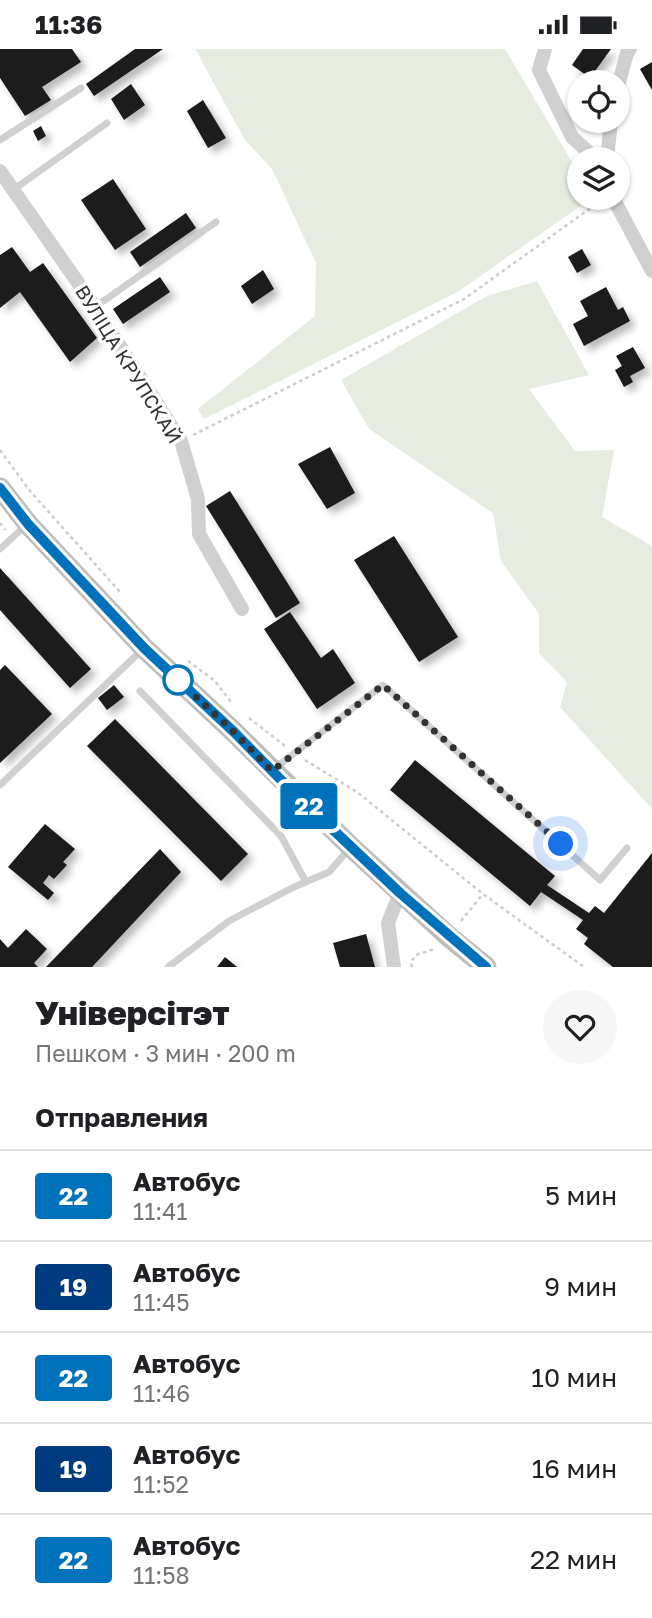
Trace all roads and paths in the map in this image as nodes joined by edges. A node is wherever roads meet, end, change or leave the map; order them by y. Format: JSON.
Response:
{"nodes":[{"id":1,"x":545,"y":49,"type":"edge"},
{"id":2,"x":630,"y":49,"type":"edge"},
{"id":3,"x":622,"y":70,"type":"edge"},
{"id":4,"x":81,"y":88,"type":"dead end"},
{"id":5,"x":107,"y":123,"type":"dead end"},
{"id":6,"x":0,"y":140,"type":"edge"},
{"id":7,"x":583,"y":147,"type":"edge"},
{"id":8,"x":0,"y":171,"type":"edge"},
{"id":9,"x":13,"y":190,"type":"junction"},
{"id":10,"x":588,"y":210,"type":"edge"},
{"id":11,"x":619,"y":210,"type":"edge"},
{"id":12,"x":216,"y":222,"type":"dead end"},
{"id":13,"x":652,"y":271,"type":"edge"},
{"id":14,"x":94,"y":307,"type":"junction"},
{"id":15,"x":181,"y":441,"type":"junction"},
{"id":16,"x":0,"y":450,"type":"edge"},
{"id":17,"x":0,"y":488,"type":"edge"},
{"id":18,"x":28,"y":524,"type":"junction"},
{"id":19,"x":0,"y":549,"type":"edge"},
{"id":20,"x":123,"y":596,"type":"dead end"},
{"id":21,"x":242,"y":610,"type":"dead end"},
{"id":22,"x":144,"y":648,"type":"junction"},
{"id":23,"x":187,"y":661,"type":"dead end"},
{"id":24,"x":140,"y":691,"type":"dead end"},
{"id":25,"x":237,"y":709,"type":"dead end"},
{"id":26,"x":246,"y":716,"type":"dead end"},
{"id":27,"x":295,"y":753,"type":"junction"},
{"id":28,"x":272,"y":771,"type":"junction"},
{"id":29,"x":0,"y":785,"type":"edge"},
{"id":30,"x":351,"y":847,"type":"junction"},
{"id":31,"x":627,"y":848,"type":"dead end"},
{"id":32,"x":306,"y":882,"type":"junction"},
{"id":33,"x":400,"y":893,"type":"junction"},
{"id":34,"x":440,"y":947,"type":"dead end"},
{"id":35,"x":168,"y":967,"type":"edge"},
{"id":36,"x":394,"y":967,"type":"edge"},
{"id":37,"x":412,"y":967,"type":"edge"},
{"id":38,"x":486,"y":967,"type":"edge"},
{"id":39,"x":584,"y":967,"type":"edge"}],
"edges":[{"from":1,"to":7,"type":"street"},
{"from":2,"to":3,"type":"street"},
{"from":4,"to":6,"type":"lane"},
{"from":5,"to":9,"type":"lane"},
{"from":8,"to":9,"type":"street","name":"ВУЛІЦА КРУПСКАЙ"},
{"from":9,"to":14,"type":"street","name":"ВУЛІЦА КРУПСКАЙ"},
{"from":10,"to":15,"type":"path"},
{"from":11,"to":13,"type":"street"},
{"from":12,"to":14,"type":"lane"},
{"from":14,"to":15,"type":"street","name":"ВУЛІЦА КРУПСКАЙ"},
{"from":15,"to":21,"type":"street","name":"ВУЛІЦА КРУПСКАЙ"},
{"from":16,"to":20,"type":"path"},
{"from":17,"to":18,"type":"main road"},
{"from":18,"to":19,"type":"lane"},
{"from":18,"to":22,"type":"main road"},
{"from":22,"to":28,"type":"main road"},
{"from":22,"to":29,"type":"lane"},
{"from":23,"to":25,"type":"path"},
{"from":24,"to":32,"type":"lane"},
{"from":26,"to":27,"type":"path"},
{"from":27,"to":28,"type":"lane"},
{"from":27,"to":31,"type":"lane"},
{"from":27,"to":39,"type":"path"},
{"from":28,"to":30,"type":"main road"},
{"from":30,"to":32,"type":"lane"},
{"from":30,"to":33,"type":"main road"},
{"from":32,"to":35,"type":"lane"},
{"from":33,"to":36,"type":"street"},
{"from":33,"to":38,"type":"main road"},
{"from":34,"to":37,"type":"path"}]}
